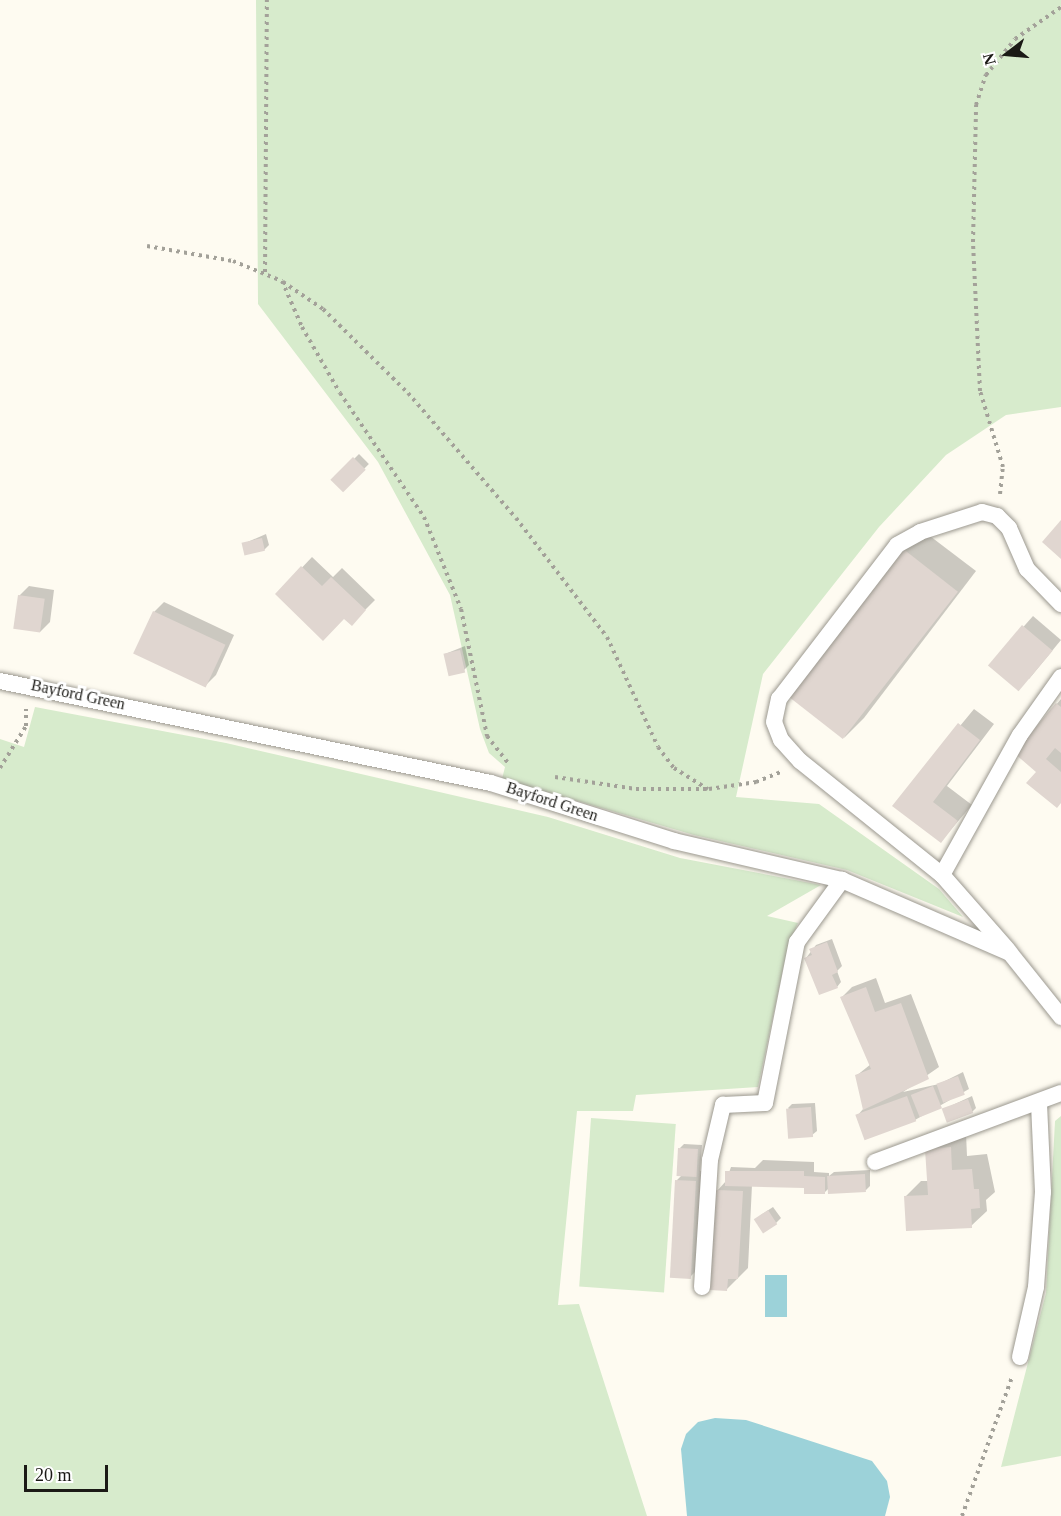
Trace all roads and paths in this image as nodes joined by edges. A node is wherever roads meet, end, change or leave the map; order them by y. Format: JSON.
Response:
{"nodes":[{"id":1,"x":267,"y":0,"type":"edge"},
{"id":2,"x":1061,"y":7,"type":"edge"},
{"id":3,"x":147,"y":246,"type":"dead end"},
{"id":4,"x":265,"y":272,"type":"junction"},
{"id":5,"x":282,"y":281,"type":"junction"},
{"id":6,"x":997,"y":516,"type":"junction"},
{"id":7,"x":1061,"y":604,"type":"edge"},
{"id":8,"x":1061,"y":676,"type":"edge"},
{"id":9,"x":0,"y":681,"type":"edge"},
{"id":10,"x":26,"y":684,"type":"junction"},
{"id":11,"x":800,"y":761,"type":"junction"},
{"id":12,"x":0,"y":768,"type":"edge"},
{"id":13,"x":518,"y":769,"type":"dead end"},
{"id":14,"x":548,"y":777,"type":"dead end"},
{"id":15,"x":709,"y":789,"type":"junction"},
{"id":16,"x":942,"y":875,"type":"junction"},
{"id":17,"x":842,"y":880,"type":"junction"},
{"id":18,"x":1010,"y":953,"type":"junction"},
{"id":19,"x":1061,"y":1017,"type":"edge"},
{"id":20,"x":1061,"y":1093,"type":"edge"},
{"id":21,"x":1039,"y":1103,"type":"junction"},
{"id":22,"x":875,"y":1162,"type":"dead end"},
{"id":23,"x":702,"y":1287,"type":"dead end"},
{"id":24,"x":1020,"y":1357,"type":"joint"},
{"id":25,"x":962,"y":1516,"type":"edge"}],
"edges":[{"from":1,"to":4,"type":"path"},
{"from":2,"to":6,"type":"path"},
{"from":3,"to":4,"type":"path"},
{"from":4,"to":5,"type":"path"},
{"from":5,"to":13,"type":"path"},
{"from":5,"to":15,"type":"path"},
{"from":6,"to":7,"type":"lane"},
{"from":6,"to":11,"type":"lane"},
{"from":8,"to":16,"type":"lane"},
{"from":9,"to":10,"type":"lane","name":"Bayford Green"},
{"from":10,"to":12,"type":"path"},
{"from":10,"to":17,"type":"lane","name":"Bayford Green"},
{"from":11,"to":15,"type":"path"},
{"from":11,"to":16,"type":"lane"},
{"from":14,"to":15,"type":"path"},
{"from":16,"to":18,"type":"lane"},
{"from":17,"to":18,"type":"lane","name":"Bayford Green"},
{"from":17,"to":23,"type":"lane"},
{"from":18,"to":19,"type":"lane","name":"Bayford Green"},
{"from":20,"to":21,"type":"lane"},
{"from":21,"to":22,"type":"lane"},
{"from":21,"to":24,"type":"lane"},
{"from":24,"to":25,"type":"path"}]}
